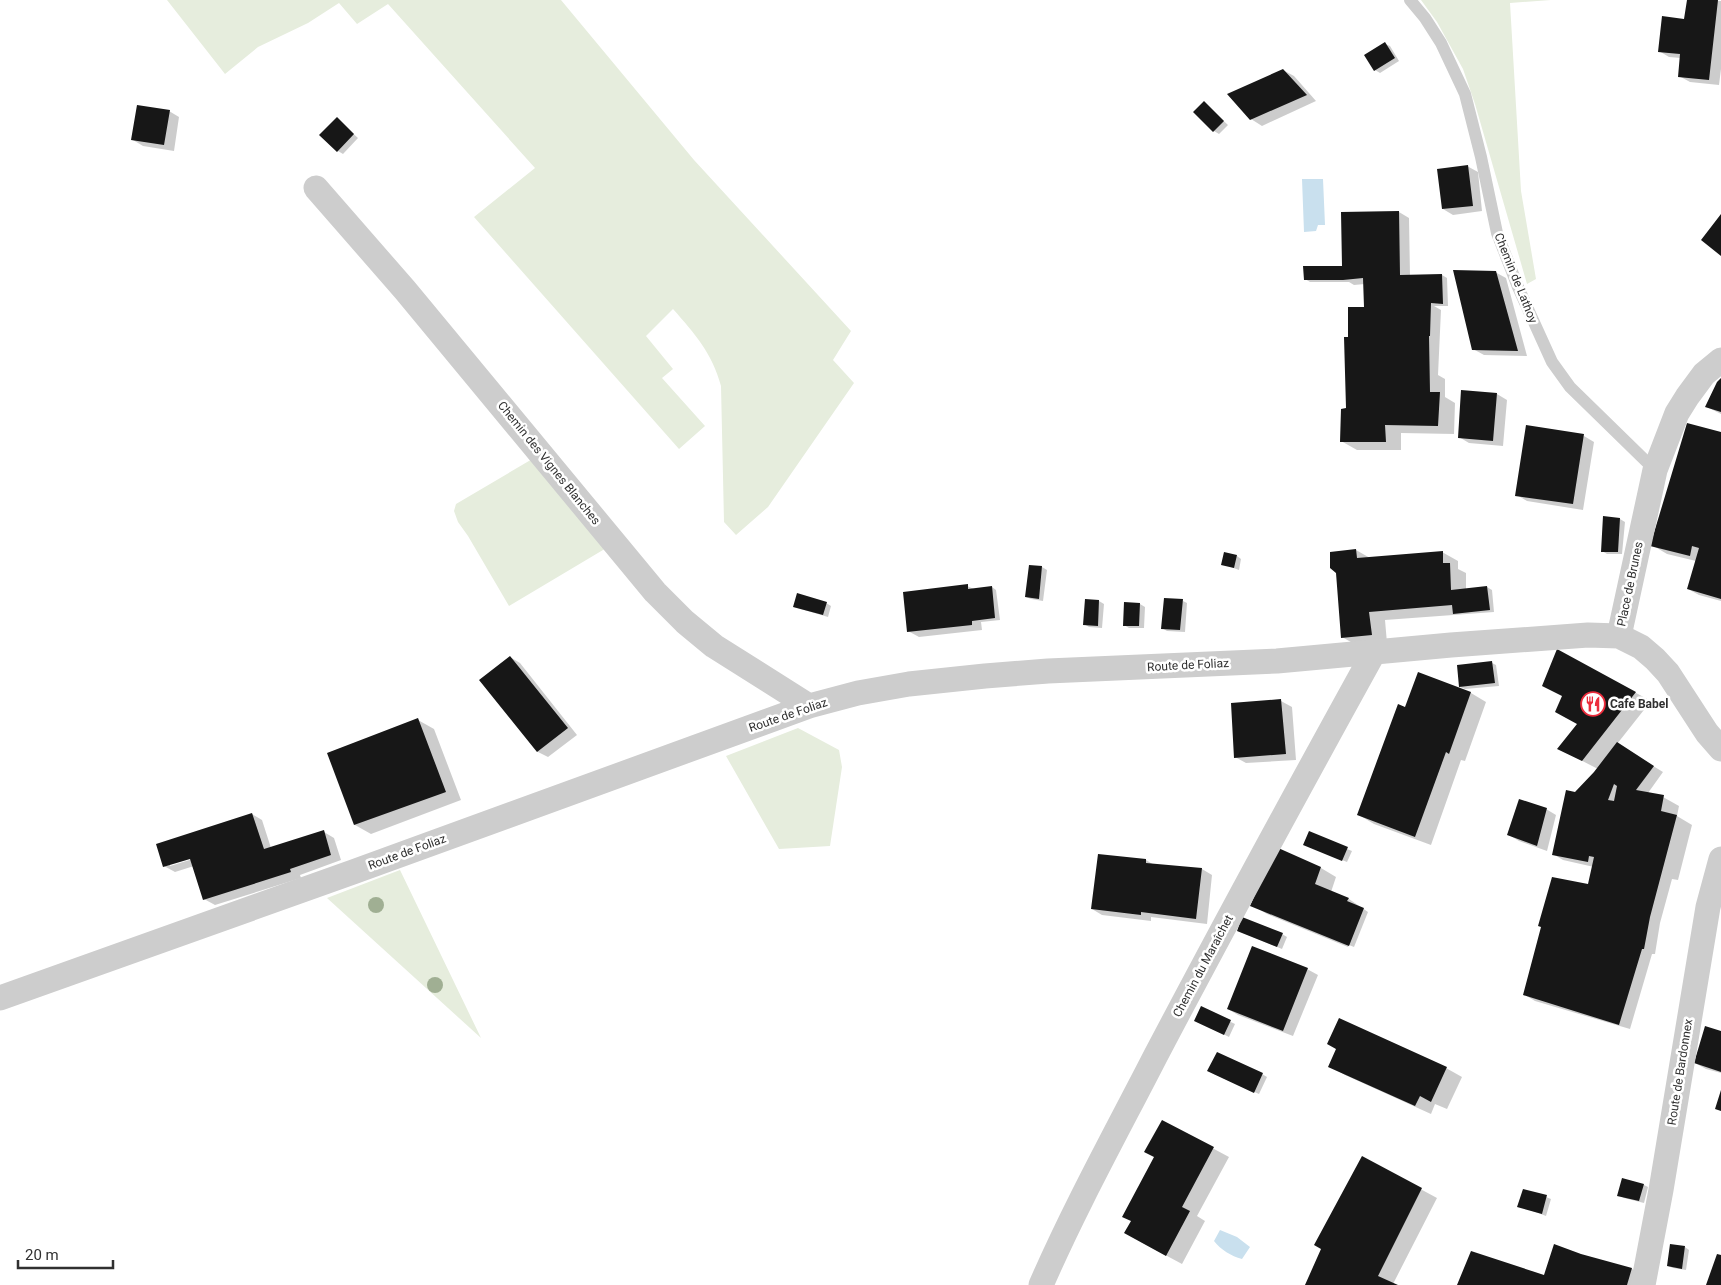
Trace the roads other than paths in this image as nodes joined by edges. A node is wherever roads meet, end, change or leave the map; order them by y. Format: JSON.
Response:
{"nodes":[{"id":1,"x":1410,"y":0,"type":"edge"},
{"id":2,"x":316,"y":188,"type":"dead end"},
{"id":3,"x":1721,"y":360,"type":"edge"},
{"id":4,"x":1655,"y":470,"type":"junction"},
{"id":5,"x":1620,"y":636,"type":"junction"},
{"id":6,"x":1374,"y":652,"type":"junction"},
{"id":7,"x":809,"y":706,"type":"junction"},
{"id":8,"x":1721,"y":749,"type":"edge"},
{"id":9,"x":1721,"y":859,"type":"edge"},
{"id":10,"x":0,"y":998,"type":"edge"},
{"id":11,"x":1041,"y":1285,"type":"edge"},
{"id":12,"x":1643,"y":1285,"type":"edge"}],
"edges":[{"from":1,"to":4,"type":"lane","name":"Chemin de Lathoy"},
{"from":2,"to":7,"type":"street","name":"Chemin des Vignes Blanches"},
{"from":3,"to":4,"type":"street","name":"Place de Brunes"},
{"from":4,"to":5,"type":"street","name":"Place de Brunes"},
{"from":5,"to":6,"type":"street","name":"Route de Foliaz"},
{"from":5,"to":8,"type":"street","name":"Place de Brunes"},
{"from":6,"to":7,"type":"street","name":"Route de Foliaz"},
{"from":6,"to":11,"type":"street","name":"Chemin du Maraîchet"},
{"from":7,"to":10,"type":"street","name":"Route de Foliaz"},
{"from":9,"to":12,"type":"street","name":"Route de Bardonnex"}]}
